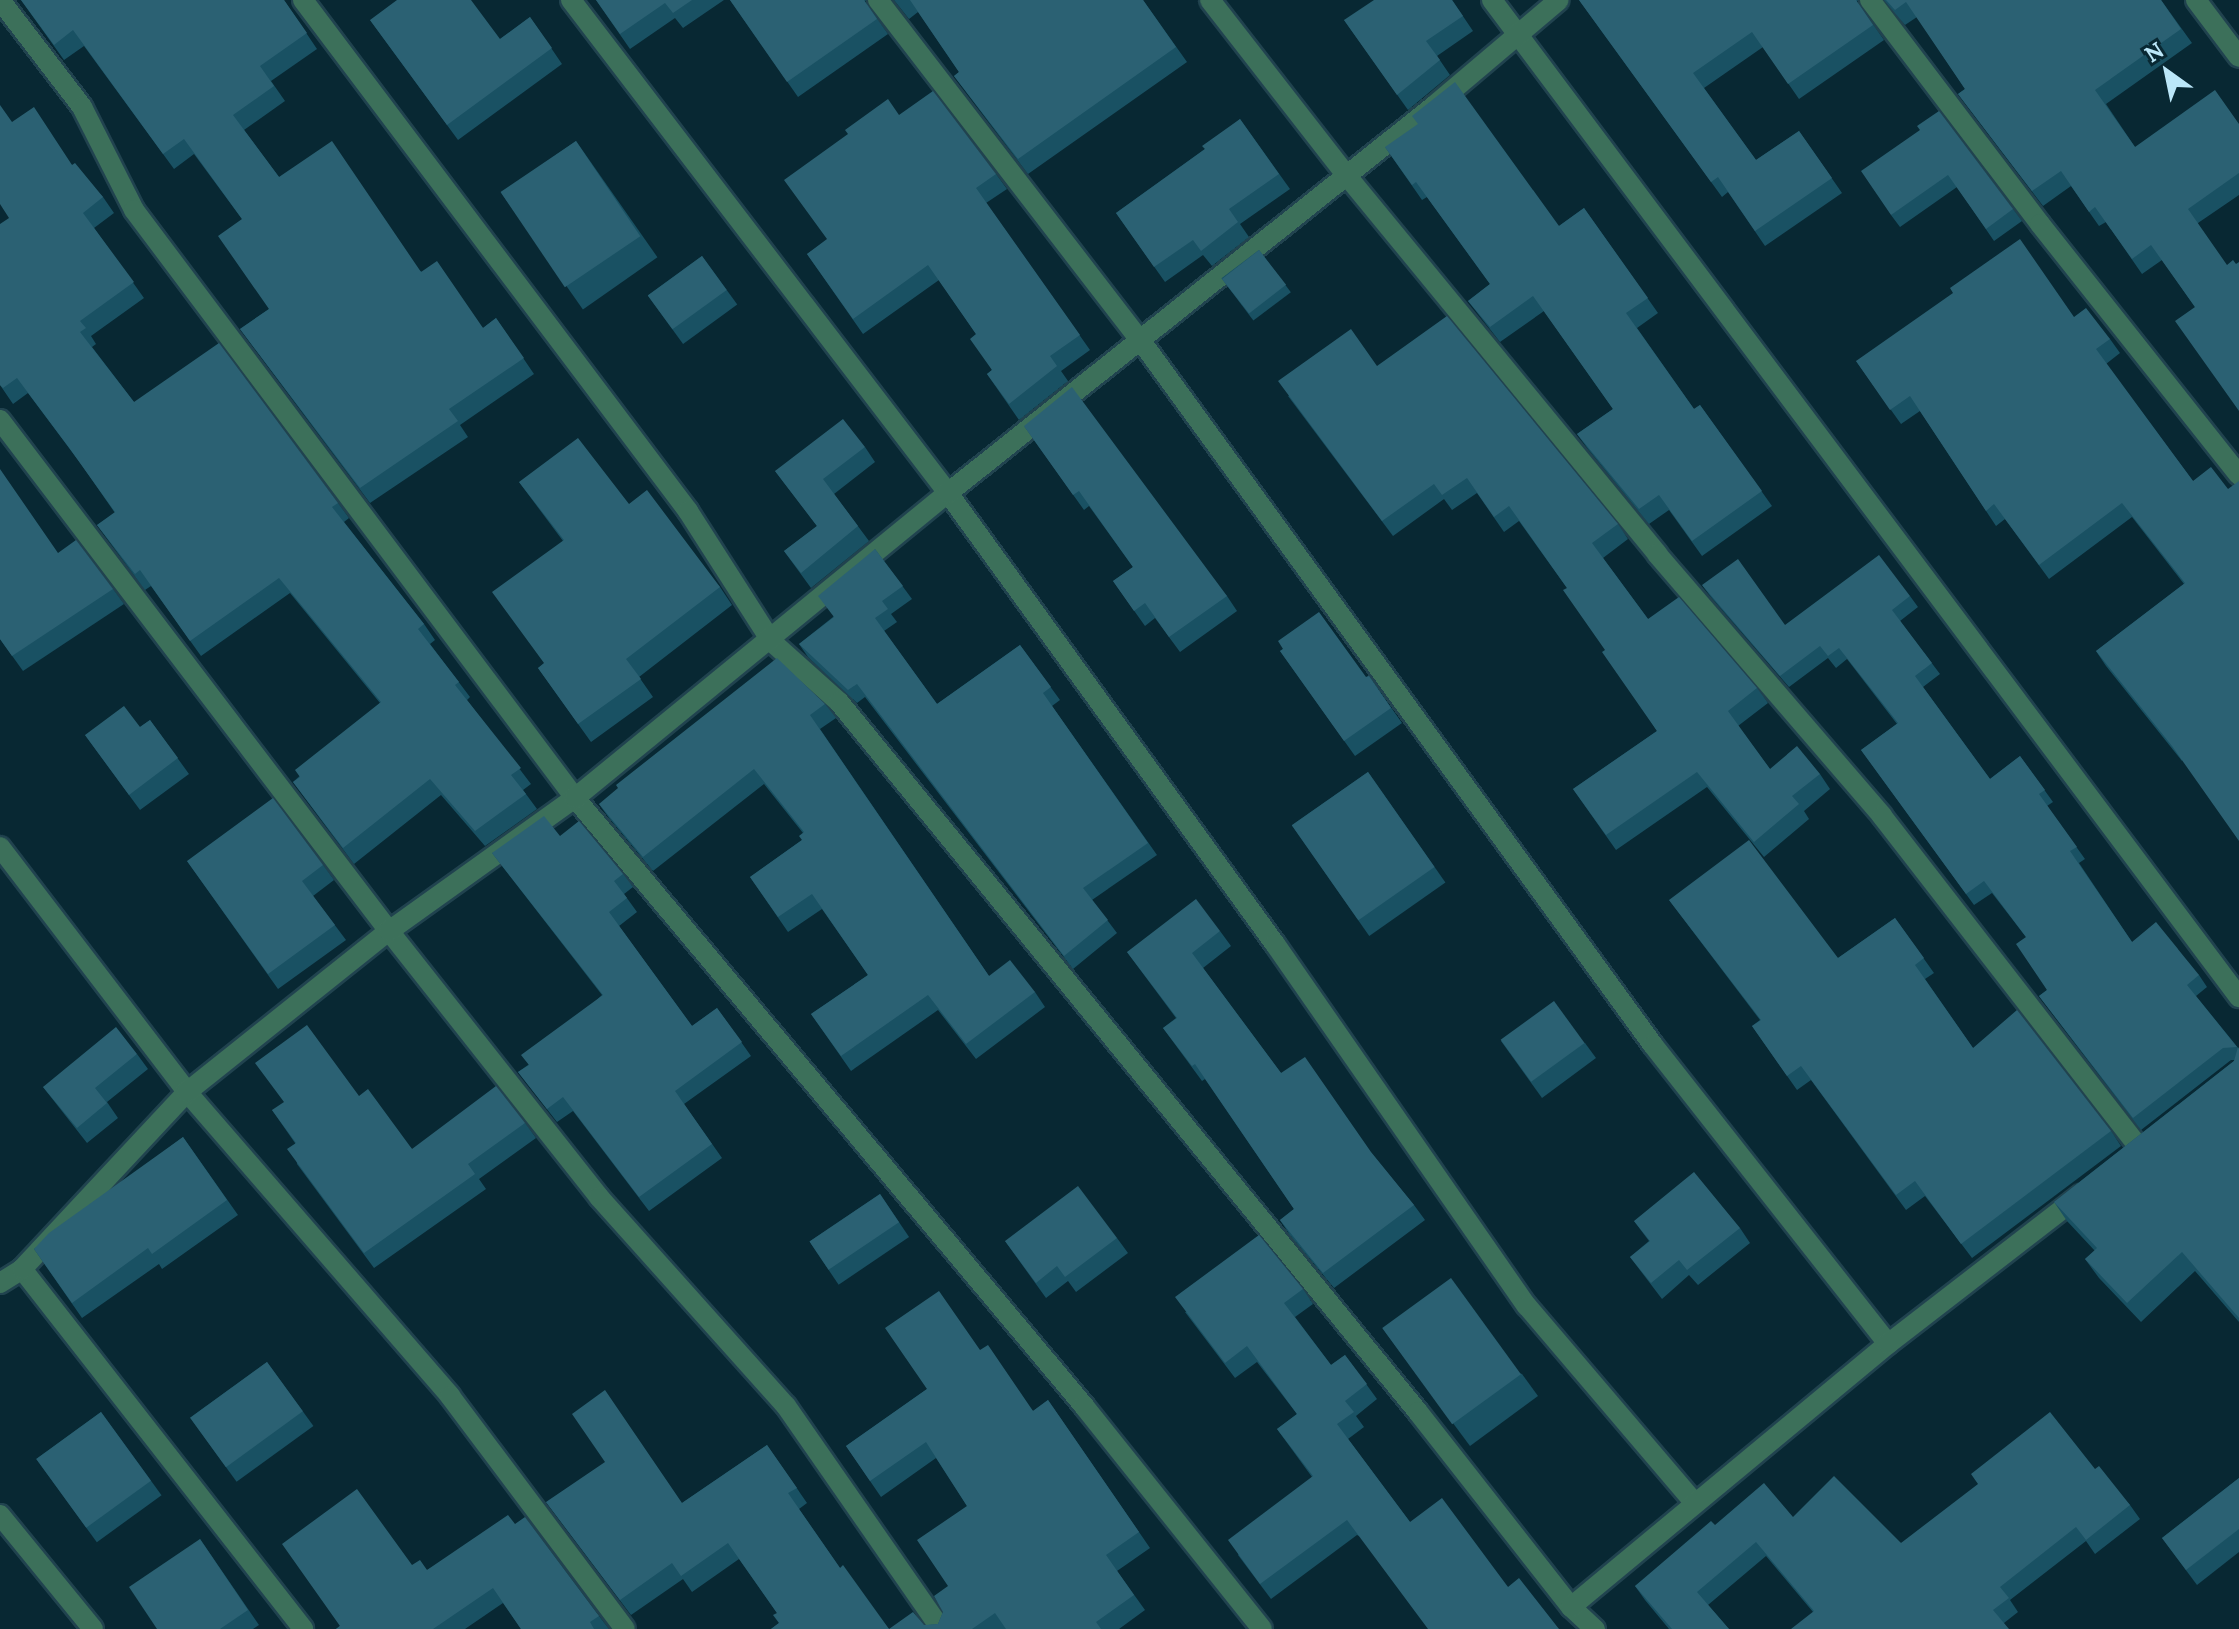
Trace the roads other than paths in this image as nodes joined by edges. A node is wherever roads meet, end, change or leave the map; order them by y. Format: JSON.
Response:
{"nodes":[{"id":1,"x":0,"y":0,"type":"edge"},
{"id":2,"x":303,"y":0,"type":"edge"},
{"id":3,"x":571,"y":0,"type":"edge"},
{"id":4,"x":878,"y":0,"type":"edge"},
{"id":5,"x":1210,"y":0,"type":"edge"},
{"id":6,"x":1492,"y":0,"type":"edge"},
{"id":7,"x":1559,"y":0,"type":"edge"},
{"id":8,"x":1870,"y":0,"type":"edge"},
{"id":9,"x":2196,"y":0,"type":"edge"},
{"id":10,"x":1517,"y":35,"type":"junction"},
{"id":11,"x":2239,"y":57,"type":"edge"},
{"id":12,"x":1347,"y":176,"type":"junction"},
{"id":13,"x":1141,"y":341,"type":"junction"},
{"id":14,"x":0,"y":420,"type":"edge"},
{"id":15,"x":2239,"y":475,"type":"edge"},
{"id":16,"x":948,"y":493,"type":"junction"},
{"id":17,"x":771,"y":641,"type":"junction"},
{"id":18,"x":575,"y":798,"type":"junction"},
{"id":19,"x":0,"y":847,"type":"edge"},
{"id":20,"x":389,"y":931,"type":"junction"},
{"id":21,"x":2239,"y":997,"type":"edge"},
{"id":22,"x":187,"y":1092,"type":"junction"},
{"id":23,"x":2140,"y":1149,"type":"edge"},
{"id":24,"x":2102,"y":1179,"type":"edge"},
{"id":25,"x":22,"y":1269,"type":"junction"},
{"id":26,"x":0,"y":1283,"type":"edge"},
{"id":27,"x":1888,"y":1344,"type":"junction"},
{"id":28,"x":1694,"y":1502,"type":"junction"},
{"id":29,"x":0,"y":1515,"type":"edge"},
{"id":30,"x":1571,"y":1607,"type":"junction"},
{"id":31,"x":93,"y":1629,"type":"edge"},
{"id":32,"x":303,"y":1629,"type":"edge"},
{"id":33,"x":625,"y":1629,"type":"edge"},
{"id":34,"x":941,"y":1629,"type":"edge"},
{"id":35,"x":1262,"y":1629,"type":"edge"},
{"id":36,"x":1595,"y":1629,"type":"edge"}],
"edges":[{"from":1,"to":18,"type":"street"},
{"from":2,"to":17,"type":"street"},
{"from":3,"to":16,"type":"street"},
{"from":4,"to":13,"type":"street"},
{"from":5,"to":12,"type":"street"},
{"from":6,"to":10,"type":"street"},
{"from":7,"to":10,"type":"street"},
{"from":8,"to":15,"type":"street"},
{"from":9,"to":11,"type":"street"},
{"from":10,"to":12,"type":"street"},
{"from":10,"to":21,"type":"street"},
{"from":12,"to":13,"type":"street"},
{"from":12,"to":23,"type":"street"},
{"from":13,"to":16,"type":"street"},
{"from":13,"to":27,"type":"street"},
{"from":14,"to":20,"type":"street"},
{"from":16,"to":17,"type":"street"},
{"from":16,"to":28,"type":"street"},
{"from":17,"to":18,"type":"street"},
{"from":17,"to":30,"type":"street"},
{"from":18,"to":20,"type":"street"},
{"from":18,"to":35,"type":"street"},
{"from":19,"to":22,"type":"street"},
{"from":20,"to":22,"type":"street"},
{"from":20,"to":34,"type":"street"},
{"from":22,"to":25,"type":"street"},
{"from":22,"to":33,"type":"street"},
{"from":24,"to":27,"type":"street"},
{"from":25,"to":26,"type":"street"},
{"from":25,"to":32,"type":"street"},
{"from":27,"to":28,"type":"street"},
{"from":28,"to":30,"type":"street"},
{"from":29,"to":31,"type":"street"},
{"from":30,"to":36,"type":"street"}]}
